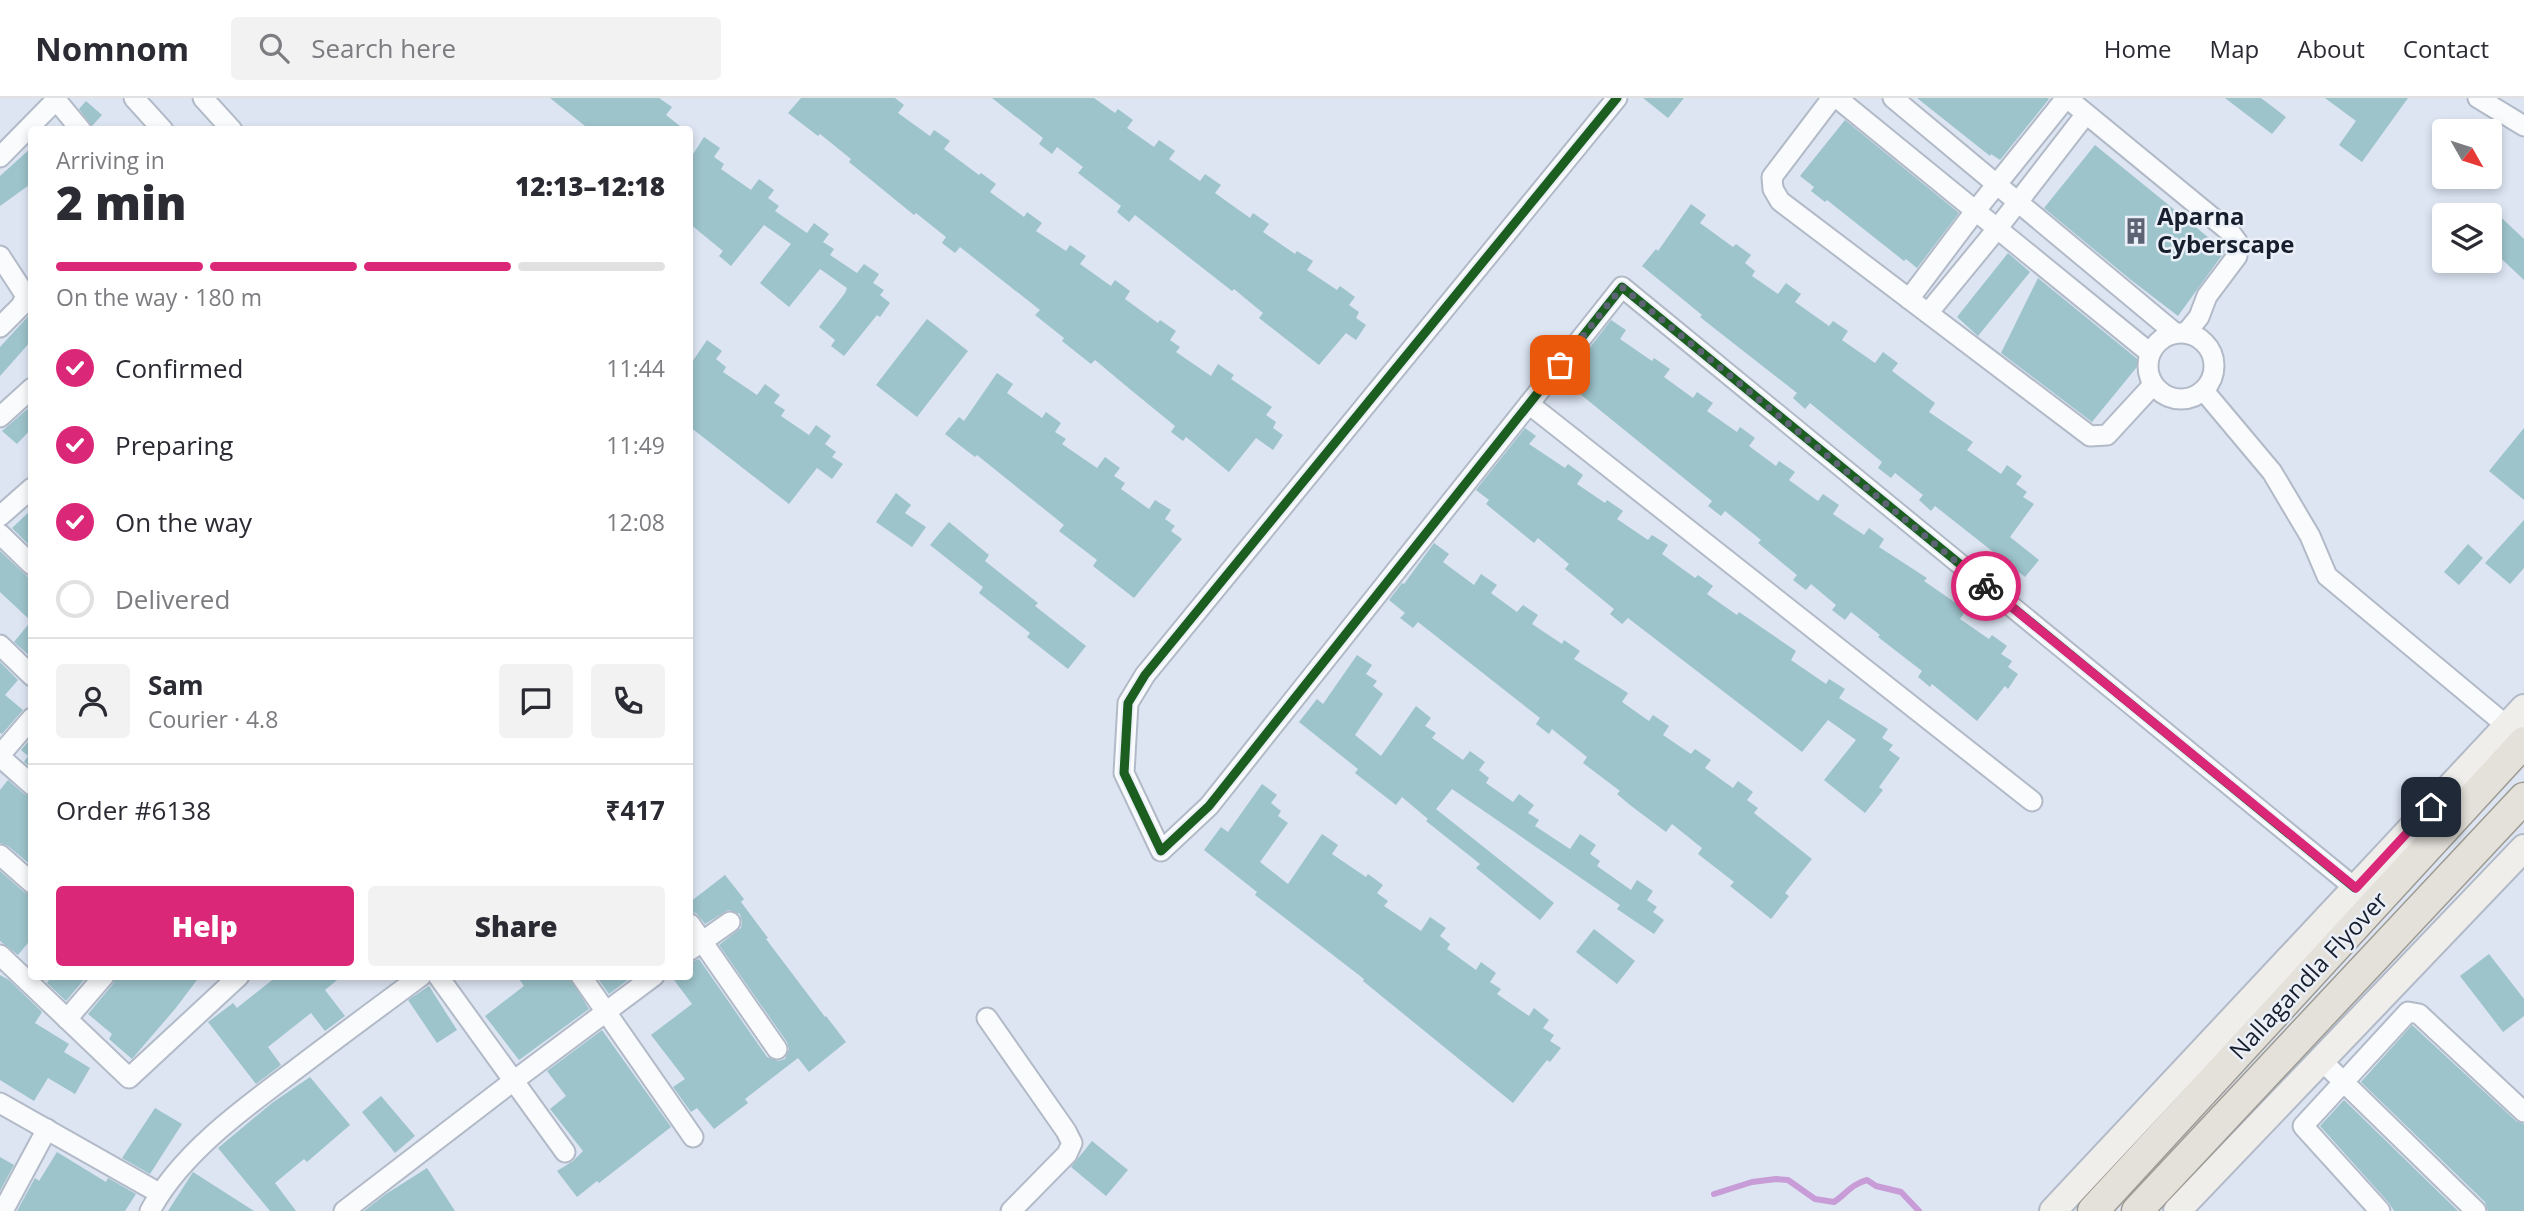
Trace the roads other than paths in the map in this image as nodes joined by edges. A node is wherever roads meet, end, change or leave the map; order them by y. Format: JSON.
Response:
{"nodes":[{"id":1,"x":134,"y":98,"type":"edge"},
{"id":2,"x":203,"y":98,"type":"edge"},
{"id":3,"x":1617,"y":98,"type":"edge"},
{"id":4,"x":1835,"y":98,"type":"edge"},
{"id":5,"x":1893,"y":98,"type":"edge"},
{"id":6,"x":2067,"y":98,"type":"edge"},
{"id":7,"x":2478,"y":98,"type":"edge"},
{"id":8,"x":57,"y":99,"type":"edge"},
{"id":9,"x":2086,"y":114,"type":"junction"},
{"id":10,"x":30,"y":126,"type":"edge"},
{"id":11,"x":78,"y":126,"type":"edge"},
{"id":12,"x":159,"y":126,"type":"edge"},
{"id":13,"x":228,"y":126,"type":"edge"},
{"id":14,"x":2524,"y":126,"type":"edge"},
{"id":15,"x":28,"y":129,"type":"edge"},
{"id":16,"x":0,"y":157,"type":"edge"},
{"id":17,"x":1998,"y":184,"type":"junction"},
{"id":18,"x":2019,"y":201,"type":"junction"},
{"id":19,"x":1976,"y":210,"type":"junction"},
{"id":20,"x":1997,"y":229,"type":"junction"},
{"id":21,"x":0,"y":256,"type":"edge"},
{"id":22,"x":1909,"y":299,"type":"junction"},
{"id":23,"x":1928,"y":313,"type":"junction"},
{"id":24,"x":0,"y":327,"type":"edge"},
{"id":25,"x":2180,"y":333,"type":"junction"},
{"id":26,"x":2150,"y":353,"type":"junction"},
{"id":27,"x":2153,"y":385,"type":"junction"},
{"id":28,"x":2204,"y":391,"type":"junction"},
{"id":29,"x":28,"y":392,"type":"edge"},
{"id":30,"x":1529,"y":404,"type":"junction"},
{"id":31,"x":0,"y":417,"type":"edge"},
{"id":32,"x":28,"y":492,"type":"edge"},
{"id":33,"x":0,"y":516,"type":"edge"},
{"id":34,"x":0,"y":534,"type":"edge"},
{"id":35,"x":28,"y":561,"type":"edge"},
{"id":36,"x":0,"y":645,"type":"edge"},
{"id":37,"x":28,"y":672,"type":"edge"},
{"id":38,"x":28,"y":723,"type":"edge"},
{"id":39,"x":2518,"y":725,"type":"edge"},
{"id":40,"x":0,"y":756,"type":"edge"},
{"id":41,"x":28,"y":781,"type":"edge"},
{"id":42,"x":2524,"y":798,"type":"edge"},
{"id":43,"x":2032,"y":801,"type":"dead end"},
{"id":44,"x":2524,"y":848,"type":"edge"},
{"id":45,"x":0,"y":855,"type":"edge"},
{"id":46,"x":28,"y":880,"type":"edge"},
{"id":47,"x":2356,"y":888,"type":"junction"},
{"id":48,"x":730,"y":922,"type":"dead end"},
{"id":49,"x":696,"y":945,"type":"edge"},
{"id":50,"x":0,"y":955,"type":"edge"},
{"id":51,"x":101,"y":980,"type":"edge"},
{"id":52,"x":235,"y":980,"type":"edge"},
{"id":53,"x":416,"y":980,"type":"edge"},
{"id":54,"x":441,"y":980,"type":"edge"},
{"id":55,"x":584,"y":980,"type":"edge"},
{"id":56,"x":649,"y":980,"type":"edge"},
{"id":57,"x":606,"y":1012,"type":"junction"},
{"id":58,"x":987,"y":1018,"type":"dead end"},
{"id":59,"x":67,"y":1020,"type":"junction"},
{"id":60,"x":777,"y":1049,"type":"dead end"},
{"id":61,"x":2321,"y":1060,"type":"junction"},
{"id":62,"x":2343,"y":1081,"type":"junction"},
{"id":63,"x":512,"y":1082,"type":"junction"},
{"id":64,"x":0,"y":1103,"type":"edge"},
{"id":65,"x":2279,"y":1104,"type":"junction"},
{"id":66,"x":2524,"y":1112,"type":"edge"},
{"id":67,"x":2303,"y":1126,"type":"junction"},
{"id":68,"x":47,"y":1129,"type":"junction"},
{"id":69,"x":693,"y":1137,"type":"dead end"},
{"id":70,"x":565,"y":1153,"type":"dead end"},
{"id":71,"x":159,"y":1193,"type":"junction"},
{"id":72,"x":3,"y":1211,"type":"edge"},
{"id":73,"x":150,"y":1211,"type":"edge"},
{"id":74,"x":344,"y":1211,"type":"edge"},
{"id":75,"x":1011,"y":1211,"type":"edge"},
{"id":76,"x":2053,"y":1211,"type":"edge"},
{"id":77,"x":2094,"y":1211,"type":"edge"},
{"id":78,"x":2137,"y":1211,"type":"edge"},
{"id":79,"x":2177,"y":1211,"type":"edge"},
{"id":80,"x":2380,"y":1211,"type":"edge"},
{"id":81,"x":2476,"y":1211,"type":"edge"}],
"edges":[{"from":1,"to":12,"type":"street"},
{"from":2,"to":13,"type":"street"},
{"from":3,"to":30,"type":"street"},
{"from":4,"to":19,"type":"street"},
{"from":4,"to":22,"type":"street"},
{"from":5,"to":17,"type":"street"},
{"from":6,"to":9,"type":"street"},
{"from":6,"to":17,"type":"street"},
{"from":7,"to":14,"type":"street"},
{"from":8,"to":10,"type":"street"},
{"from":8,"to":11,"type":"street"},
{"from":9,"to":18,"type":"street"},
{"from":9,"to":25,"type":"street"},
{"from":15,"to":16,"type":"street"},
{"from":17,"to":18,"type":"street"},
{"from":17,"to":19,"type":"street"},
{"from":18,"to":20,"type":"street"},
{"from":18,"to":25,"type":"street"},
{"from":19,"to":20,"type":"street"},
{"from":19,"to":22,"type":"street"},
{"from":20,"to":23,"type":"street"},
{"from":20,"to":26,"type":"street"},
{"from":21,"to":24,"type":"street"},
{"from":22,"to":23,"type":"street"},
{"from":23,"to":27,"type":"street"},
{"from":25,"to":26,"type":"street"},
{"from":25,"to":28,"type":"street"},
{"from":26,"to":27,"type":"street"},
{"from":27,"to":28,"type":"street"},
{"from":28,"to":39,"type":"street"},
{"from":29,"to":31,"type":"street"},
{"from":30,"to":43,"type":"street"},
{"from":30,"to":47,"type":"street"},
{"from":32,"to":33,"type":"street"},
{"from":34,"to":35,"type":"street"},
{"from":36,"to":37,"type":"street"},
{"from":38,"to":40,"type":"street"},
{"from":39,"to":47,"type":"street"},
{"from":39,"to":77,"type":"main road","name":"Nallagandla Flyover"},
{"from":40,"to":41,"type":"street"},
{"from":42,"to":78,"type":"main road","name":"Nallagandla Flyover"},
{"from":44,"to":61,"type":"street"},
{"from":45,"to":46,"type":"street"},
{"from":47,"to":76,"type":"street"},
{"from":48,"to":49,"type":"street"},
{"from":49,"to":60,"type":"street"},
{"from":50,"to":59,"type":"street"},
{"from":51,"to":59,"type":"street"},
{"from":52,"to":59,"type":"street"},
{"from":53,"to":71,"type":"street"},
{"from":54,"to":63,"type":"street"},
{"from":55,"to":57,"type":"street"},
{"from":56,"to":57,"type":"street"},
{"from":57,"to":63,"type":"street"},
{"from":57,"to":69,"type":"street"},
{"from":58,"to":75,"type":"street"},
{"from":61,"to":62,"type":"street"},
{"from":61,"to":65,"type":"street"},
{"from":62,"to":66,"type":"street"},
{"from":62,"to":67,"type":"street"},
{"from":62,"to":81,"type":"street"},
{"from":63,"to":70,"type":"street"},
{"from":63,"to":74,"type":"street"},
{"from":64,"to":68,"type":"street"},
{"from":65,"to":67,"type":"street"},
{"from":65,"to":79,"type":"street"},
{"from":67,"to":80,"type":"street"},
{"from":68,"to":71,"type":"street"},
{"from":68,"to":72,"type":"street"},
{"from":71,"to":73,"type":"street"}]}
